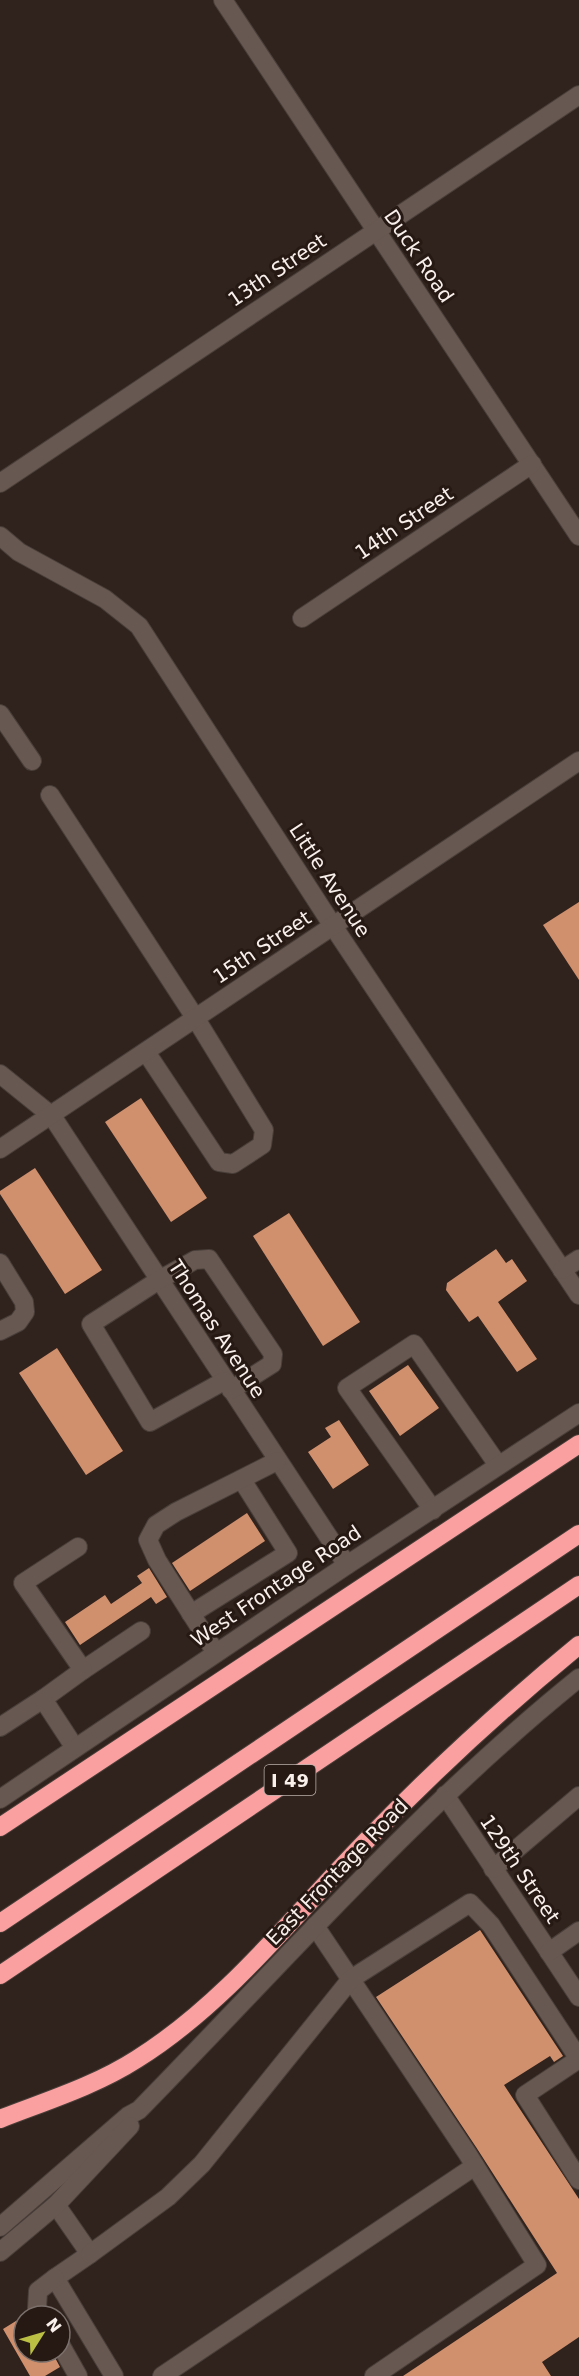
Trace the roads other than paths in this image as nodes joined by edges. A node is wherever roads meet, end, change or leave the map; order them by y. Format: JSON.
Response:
{"nodes":[{"id":1,"x":223,"y":0,"type":"edge"},
{"id":2,"x":579,"y":94,"type":"edge"},
{"id":3,"x":375,"y":231,"type":"junction"},
{"id":4,"x":532,"y":464,"type":"junction"},
{"id":5,"x":0,"y":483,"type":"edge"},
{"id":6,"x":0,"y":536,"type":"edge"},
{"id":7,"x":579,"y":536,"type":"edge"},
{"id":8,"x":302,"y":618,"type":"dead end"},
{"id":9,"x":0,"y":714,"type":"edge"},
{"id":10,"x":32,"y":761,"type":"dead end"},
{"id":11,"x":579,"y":761,"type":"edge"},
{"id":12,"x":51,"y":795,"type":"dead end"},
{"id":13,"x":333,"y":926,"type":"junction"},
{"id":14,"x":196,"y":1019,"type":"junction"},
{"id":15,"x":146,"y":1053,"type":"junction"},
{"id":16,"x":0,"y":1074,"type":"edge"},
{"id":17,"x":52,"y":1116,"type":"junction"},
{"id":18,"x":0,"y":1149,"type":"edge"},
{"id":19,"x":579,"y":1259,"type":"edge"},
{"id":20,"x":0,"y":1263,"type":"edge"},
{"id":21,"x":562,"y":1270,"type":"junction"},
{"id":22,"x":159,"y":1280,"type":"junction"},
{"id":23,"x":579,"y":1295,"type":"edge"},
{"id":24,"x":0,"y":1331,"type":"edge"},
{"id":25,"x":227,"y":1385,"type":"junction"},
{"id":26,"x":579,"y":1413,"type":"edge"},
{"id":27,"x":579,"y":1444,"type":"edge"},
{"id":28,"x":277,"y":1461,"type":"junction"},
{"id":29,"x":498,"y":1465,"type":"junction"},
{"id":30,"x":242,"y":1480,"type":"junction"},
{"id":31,"x":433,"y":1510,"type":"junction"},
{"id":32,"x":579,"y":1534,"type":"edge"},
{"id":33,"x":78,"y":1547,"type":"dead end"},
{"id":34,"x":347,"y":1565,"type":"junction"},
{"id":35,"x":579,"y":1585,"type":"edge"},
{"id":36,"x":191,"y":1614,"type":"junction"},
{"id":37,"x":141,"y":1630,"type":"dead end"},
{"id":38,"x":579,"y":1645,"type":"edge"},
{"id":39,"x":216,"y":1653,"type":"junction"},
{"id":40,"x":83,"y":1670,"type":"junction"},
{"id":41,"x":578,"y":1680,"type":"edge"},
{"id":42,"x":43,"y":1699,"type":"junction"},
{"id":43,"x":0,"y":1727,"type":"edge"},
{"id":44,"x":75,"y":1748,"type":"junction"},
{"id":45,"x":445,"y":1795,"type":"junction"},
{"id":46,"x":579,"y":1796,"type":"edge"},
{"id":47,"x":0,"y":1799,"type":"edge"},
{"id":48,"x":0,"y":1827,"type":"edge"},
{"id":49,"x":493,"y":1869,"type":"junction"},
{"id":50,"x":0,"y":1923,"type":"edge"},
{"id":51,"x":315,"y":1926,"type":"junction"},
{"id":52,"x":579,"y":1931,"type":"edge"},
{"id":53,"x":549,"y":1952,"type":"junction"},
{"id":54,"x":0,"y":1975,"type":"edge"},
{"id":55,"x":351,"y":1979,"type":"junction"},
{"id":56,"x":579,"y":1997,"type":"edge"},
{"id":57,"x":579,"y":2059,"type":"edge"},
{"id":58,"x":139,"y":2110,"type":"junction"},
{"id":59,"x":0,"y":2119,"type":"edge"},
{"id":60,"x":476,"y":2166,"type":"junction"},
{"id":61,"x":579,"y":2180,"type":"edge"},
{"id":62,"x":56,"y":2205,"type":"junction"},
{"id":63,"x":0,"y":2227,"type":"edge"},
{"id":64,"x":0,"y":2252,"type":"edge"},
{"id":65,"x":90,"y":2254,"type":"junction"},
{"id":66,"x":55,"y":2278,"type":"junction"},
{"id":67,"x":37,"y":2304,"type":"edge"},
{"id":68,"x":114,"y":2376,"type":"edge"},
{"id":69,"x":162,"y":2376,"type":"edge"},
{"id":70,"x":374,"y":2376,"type":"edge"}],
"edges":[{"from":1,"to":3,"type":"street","name":"Duck Road"},
{"from":2,"to":3,"type":"street","name":"13th Street"},
{"from":3,"to":4,"type":"street","name":"Duck Road"},
{"from":3,"to":5,"type":"street","name":"13th Street"},
{"from":4,"to":7,"type":"street","name":"Duck Road"},
{"from":4,"to":8,"type":"street","name":"14th Street"},
{"from":6,"to":13,"type":"street","name":"Little Avenue"},
{"from":9,"to":10,"type":"street"},
{"from":11,"to":13,"type":"street","name":"15th Street"},
{"from":12,"to":14,"type":"street"},
{"from":13,"to":14,"type":"street","name":"15th Street"},
{"from":13,"to":21,"type":"street","name":"Little Avenue"},
{"from":14,"to":15,"type":"street","name":"15th Street"},
{"from":14,"to":15,"type":"street"},
{"from":15,"to":17,"type":"street","name":"15th Street"},
{"from":16,"to":17,"type":"street","name":"Thomas Avenue"},
{"from":17,"to":18,"type":"street","name":"15th Street"},
{"from":17,"to":22,"type":"street","name":"Thomas Avenue"},
{"from":19,"to":21,"type":"street"},
{"from":20,"to":24,"type":"street"},
{"from":21,"to":23,"type":"street","name":"Little Avenue"},
{"from":22,"to":25,"type":"street","name":"Thomas Avenue"},
{"from":22,"to":25,"type":"street"},
{"from":22,"to":25,"type":"street"},
{"from":25,"to":28,"type":"street","name":"Thomas Avenue"},
{"from":26,"to":29,"type":"street","name":"West Frontage Road"},
{"from":27,"to":48,"type":"highway"},
{"from":28,"to":30,"type":"street"},
{"from":28,"to":34,"type":"street","name":"Thomas Avenue"},
{"from":29,"to":31,"type":"street","name":"West Frontage Road"},
{"from":29,"to":31,"type":"street"},
{"from":30,"to":36,"type":"street"},
{"from":30,"to":36,"type":"street"},
{"from":31,"to":34,"type":"street","name":"West Frontage Road"},
{"from":32,"to":50,"type":"highway","number":"I 49"},
{"from":33,"to":40,"type":"street"},
{"from":34,"to":39,"type":"street","name":"West Frontage Road"},
{"from":35,"to":54,"type":"highway","number":"I 49"},
{"from":36,"to":39,"type":"street"},
{"from":37,"to":40,"type":"street"},
{"from":38,"to":59,"type":"highway"},
{"from":39,"to":44,"type":"street","name":"West Frontage Road"},
{"from":40,"to":42,"type":"street"},
{"from":41,"to":45,"type":"street","name":"East Frontage Road"},
{"from":42,"to":43,"type":"street"},
{"from":42,"to":44,"type":"street"},
{"from":44,"to":47,"type":"street","name":"West Frontage Road"},
{"from":45,"to":49,"type":"street","name":"129th Street"},
{"from":45,"to":51,"type":"street","name":"East Frontage Road"},
{"from":46,"to":49,"type":"street"},
{"from":49,"to":53,"type":"street","name":"129th Street"},
{"from":51,"to":55,"type":"street"},
{"from":51,"to":58,"type":"street","name":"East Frontage Road"},
{"from":52,"to":53,"type":"street"},
{"from":53,"to":56,"type":"street","name":"129th Street"},
{"from":55,"to":57,"type":"street"},
{"from":55,"to":60,"type":"street"},
{"from":55,"to":65,"type":"street"},
{"from":57,"to":61,"type":"street"},
{"from":58,"to":62,"type":"street","name":"East Frontage Road"},
{"from":58,"to":63,"type":"street","name":"East Frontage Road"},
{"from":60,"to":69,"type":"street"},
{"from":60,"to":70,"type":"street"},
{"from":62,"to":64,"type":"street","name":"East Frontage Road"},
{"from":62,"to":65,"type":"street"},
{"from":65,"to":66,"type":"street"},
{"from":66,"to":67,"type":"street"},
{"from":66,"to":68,"type":"street"}]}
